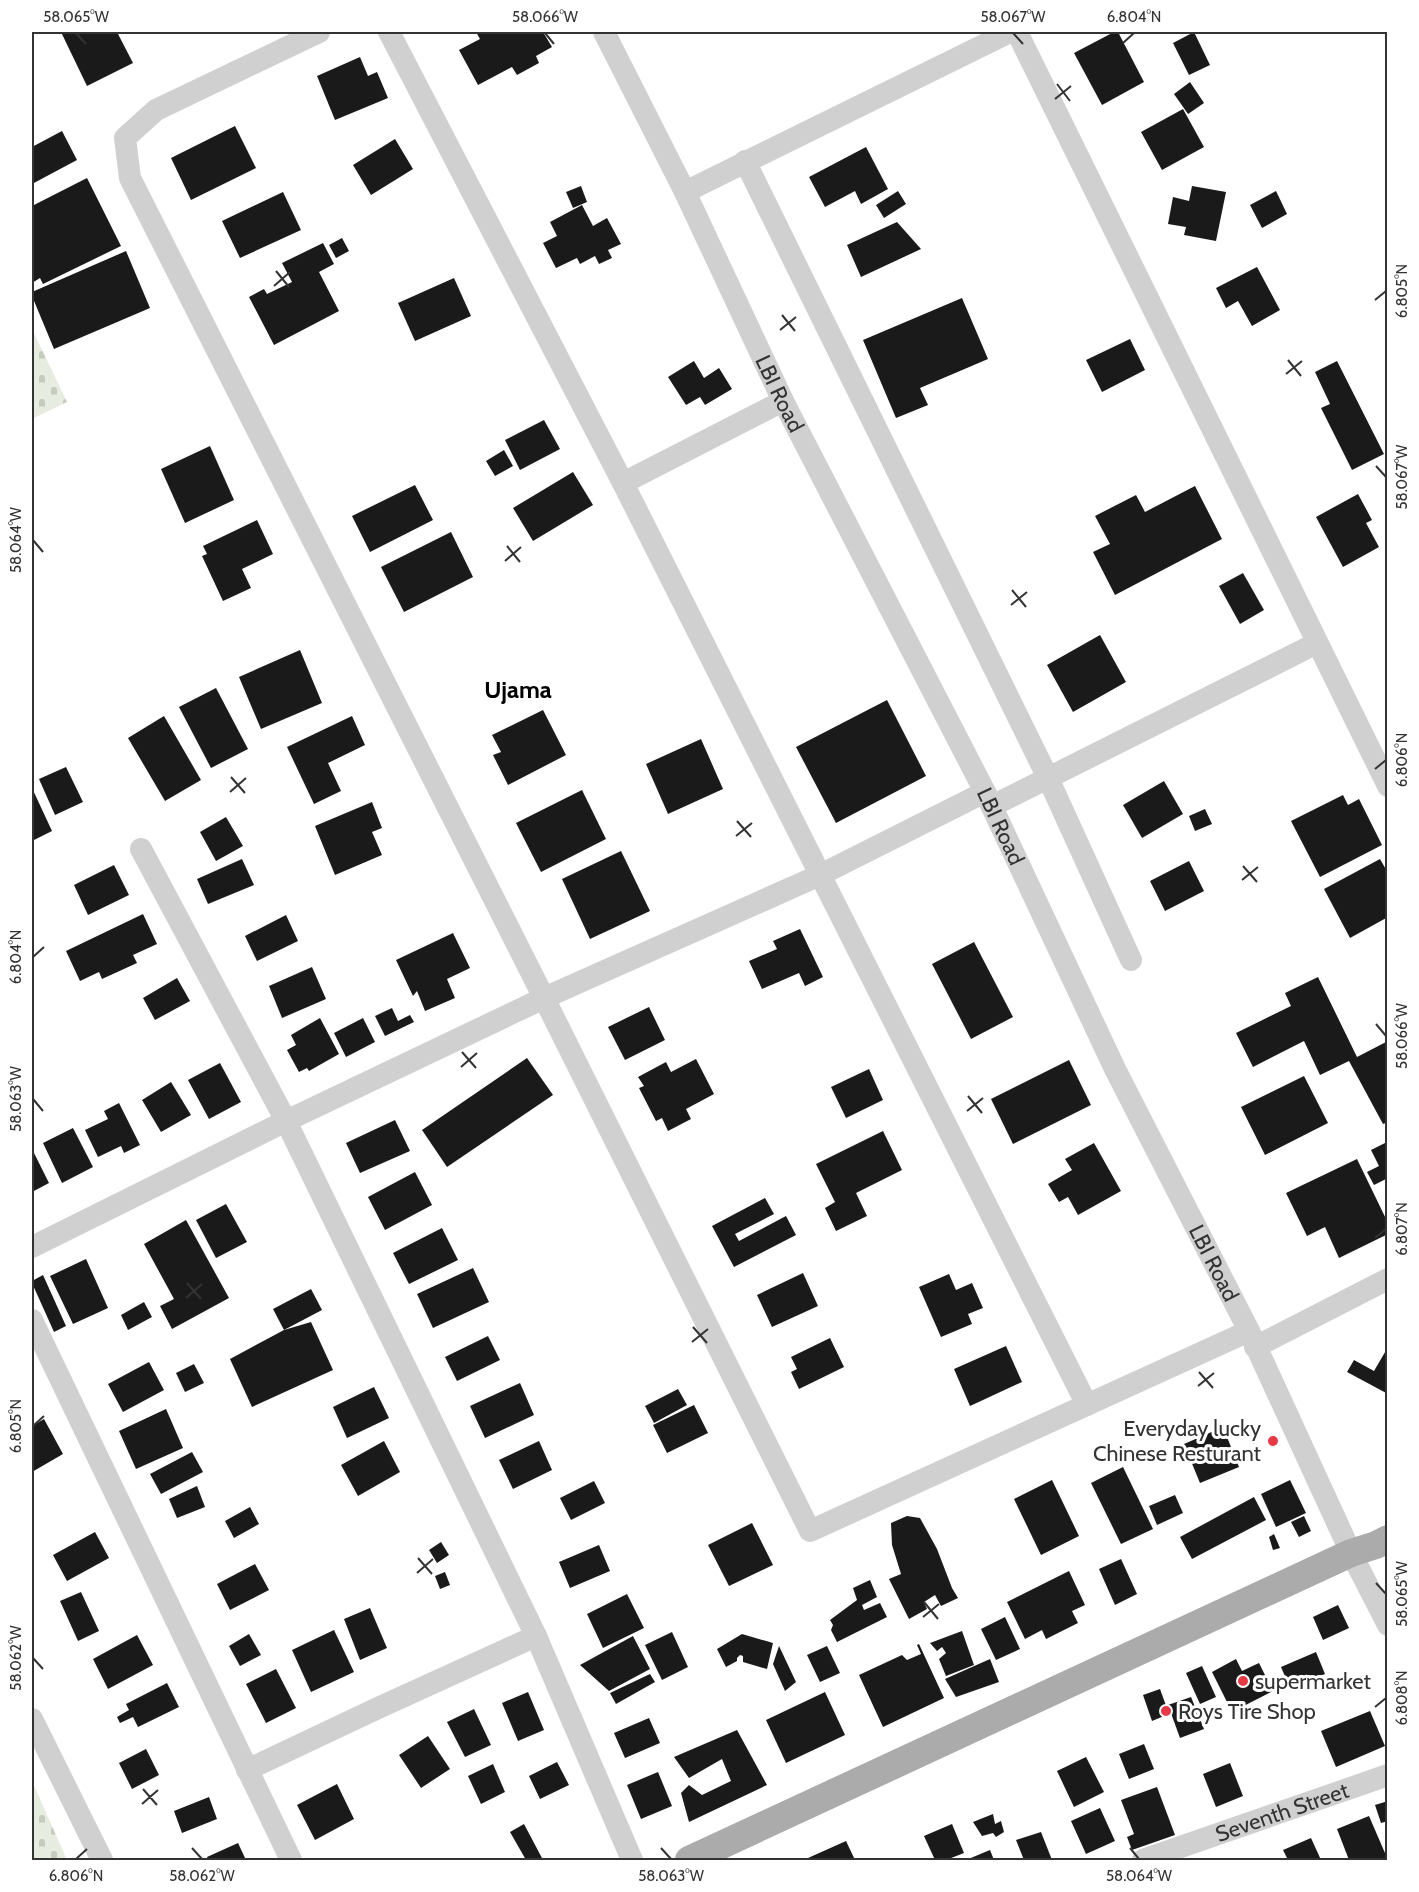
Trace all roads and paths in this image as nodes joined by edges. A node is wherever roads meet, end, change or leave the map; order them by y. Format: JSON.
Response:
{"nodes":[{"id":1,"x":319,"y":32,"type":"edge"},
{"id":2,"x":389,"y":32,"type":"edge"},
{"id":3,"x":604,"y":32,"type":"edge"},
{"id":4,"x":1010,"y":32,"type":"edge"},
{"id":5,"x":1017,"y":32,"type":"edge"},
{"id":6,"x":745,"y":161,"type":"junction"},
{"id":7,"x":685,"y":192,"type":"junction"},
{"id":8,"x":783,"y":401,"type":"junction"},
{"id":9,"x":623,"y":483,"type":"junction"},
{"id":10,"x":1317,"y":643,"type":"junction"},
{"id":11,"x":1048,"y":778,"type":"junction"},
{"id":12,"x":1388,"y":786,"type":"edge"},
{"id":13,"x":988,"y":799,"type":"junction"},
{"id":14,"x":141,"y":849,"type":"dead end"},
{"id":15,"x":820,"y":875,"type":"junction"},
{"id":16,"x":1131,"y":960,"type":"dead end"},
{"id":17,"x":544,"y":998,"type":"junction"},
{"id":18,"x":286,"y":1121,"type":"junction"},
{"id":19,"x":32,"y":1247,"type":"edge"},
{"id":20,"x":1388,"y":1279,"type":"edge"},
{"id":21,"x":32,"y":1320,"type":"edge"},
{"id":22,"x":1252,"y":1339,"type":"junction"},
{"id":23,"x":1087,"y":1405,"type":"junction"},
{"id":24,"x":1371,"y":1546,"type":"edge"},
{"id":25,"x":1388,"y":1625,"type":"edge"},
{"id":26,"x":536,"y":1636,"type":"junction"},
{"id":27,"x":32,"y":1719,"type":"edge"},
{"id":28,"x":247,"y":1770,"type":"junction"},
{"id":29,"x":1388,"y":1775,"type":"edge"},
{"id":30,"x":1155,"y":1859,"type":"edge"},
{"id":31,"x":102,"y":1860,"type":"edge"},
{"id":32,"x":291,"y":1860,"type":"edge"},
{"id":33,"x":632,"y":1860,"type":"edge"},
{"id":34,"x":689,"y":1860,"type":"edge"}],
"edges":[{"from":1,"to":17,"type":"street"},
{"from":2,"to":9,"type":"street"},
{"from":3,"to":7,"type":"street","name":"LBI Road"},
{"from":4,"to":6,"type":"street"},
{"from":5,"to":10,"type":"street"},
{"from":6,"to":7,"type":"street"},
{"from":6,"to":11,"type":"street"},
{"from":7,"to":8,"type":"street","name":"LBI Road"},
{"from":8,"to":9,"type":"street"},
{"from":8,"to":13,"type":"street","name":"LBI Road"},
{"from":9,"to":15,"type":"street"},
{"from":10,"to":11,"type":"street"},
{"from":10,"to":12,"type":"street"},
{"from":11,"to":13,"type":"street"},
{"from":11,"to":16,"type":"street"},
{"from":13,"to":15,"type":"street"},
{"from":13,"to":22,"type":"street","name":"LBI Road"},
{"from":14,"to":18,"type":"street"},
{"from":15,"to":17,"type":"street"},
{"from":15,"to":23,"type":"street"},
{"from":17,"to":18,"type":"street"},
{"from":17,"to":23,"type":"street"},
{"from":18,"to":19,"type":"street"},
{"from":18,"to":26,"type":"street"},
{"from":20,"to":22,"type":"street"},
{"from":21,"to":28,"type":"street"},
{"from":22,"to":23,"type":"street"},
{"from":22,"to":24,"type":"street","name":"LBI Road"},
{"from":24,"to":25,"type":"street","name":"LBI Road"},
{"from":24,"to":34,"type":"main road"},
{"from":26,"to":28,"type":"street"},
{"from":26,"to":33,"type":"street"},
{"from":27,"to":31,"type":"street"},
{"from":28,"to":32,"type":"street"},
{"from":29,"to":30,"type":"street","name":"Seventh Street"}]}
